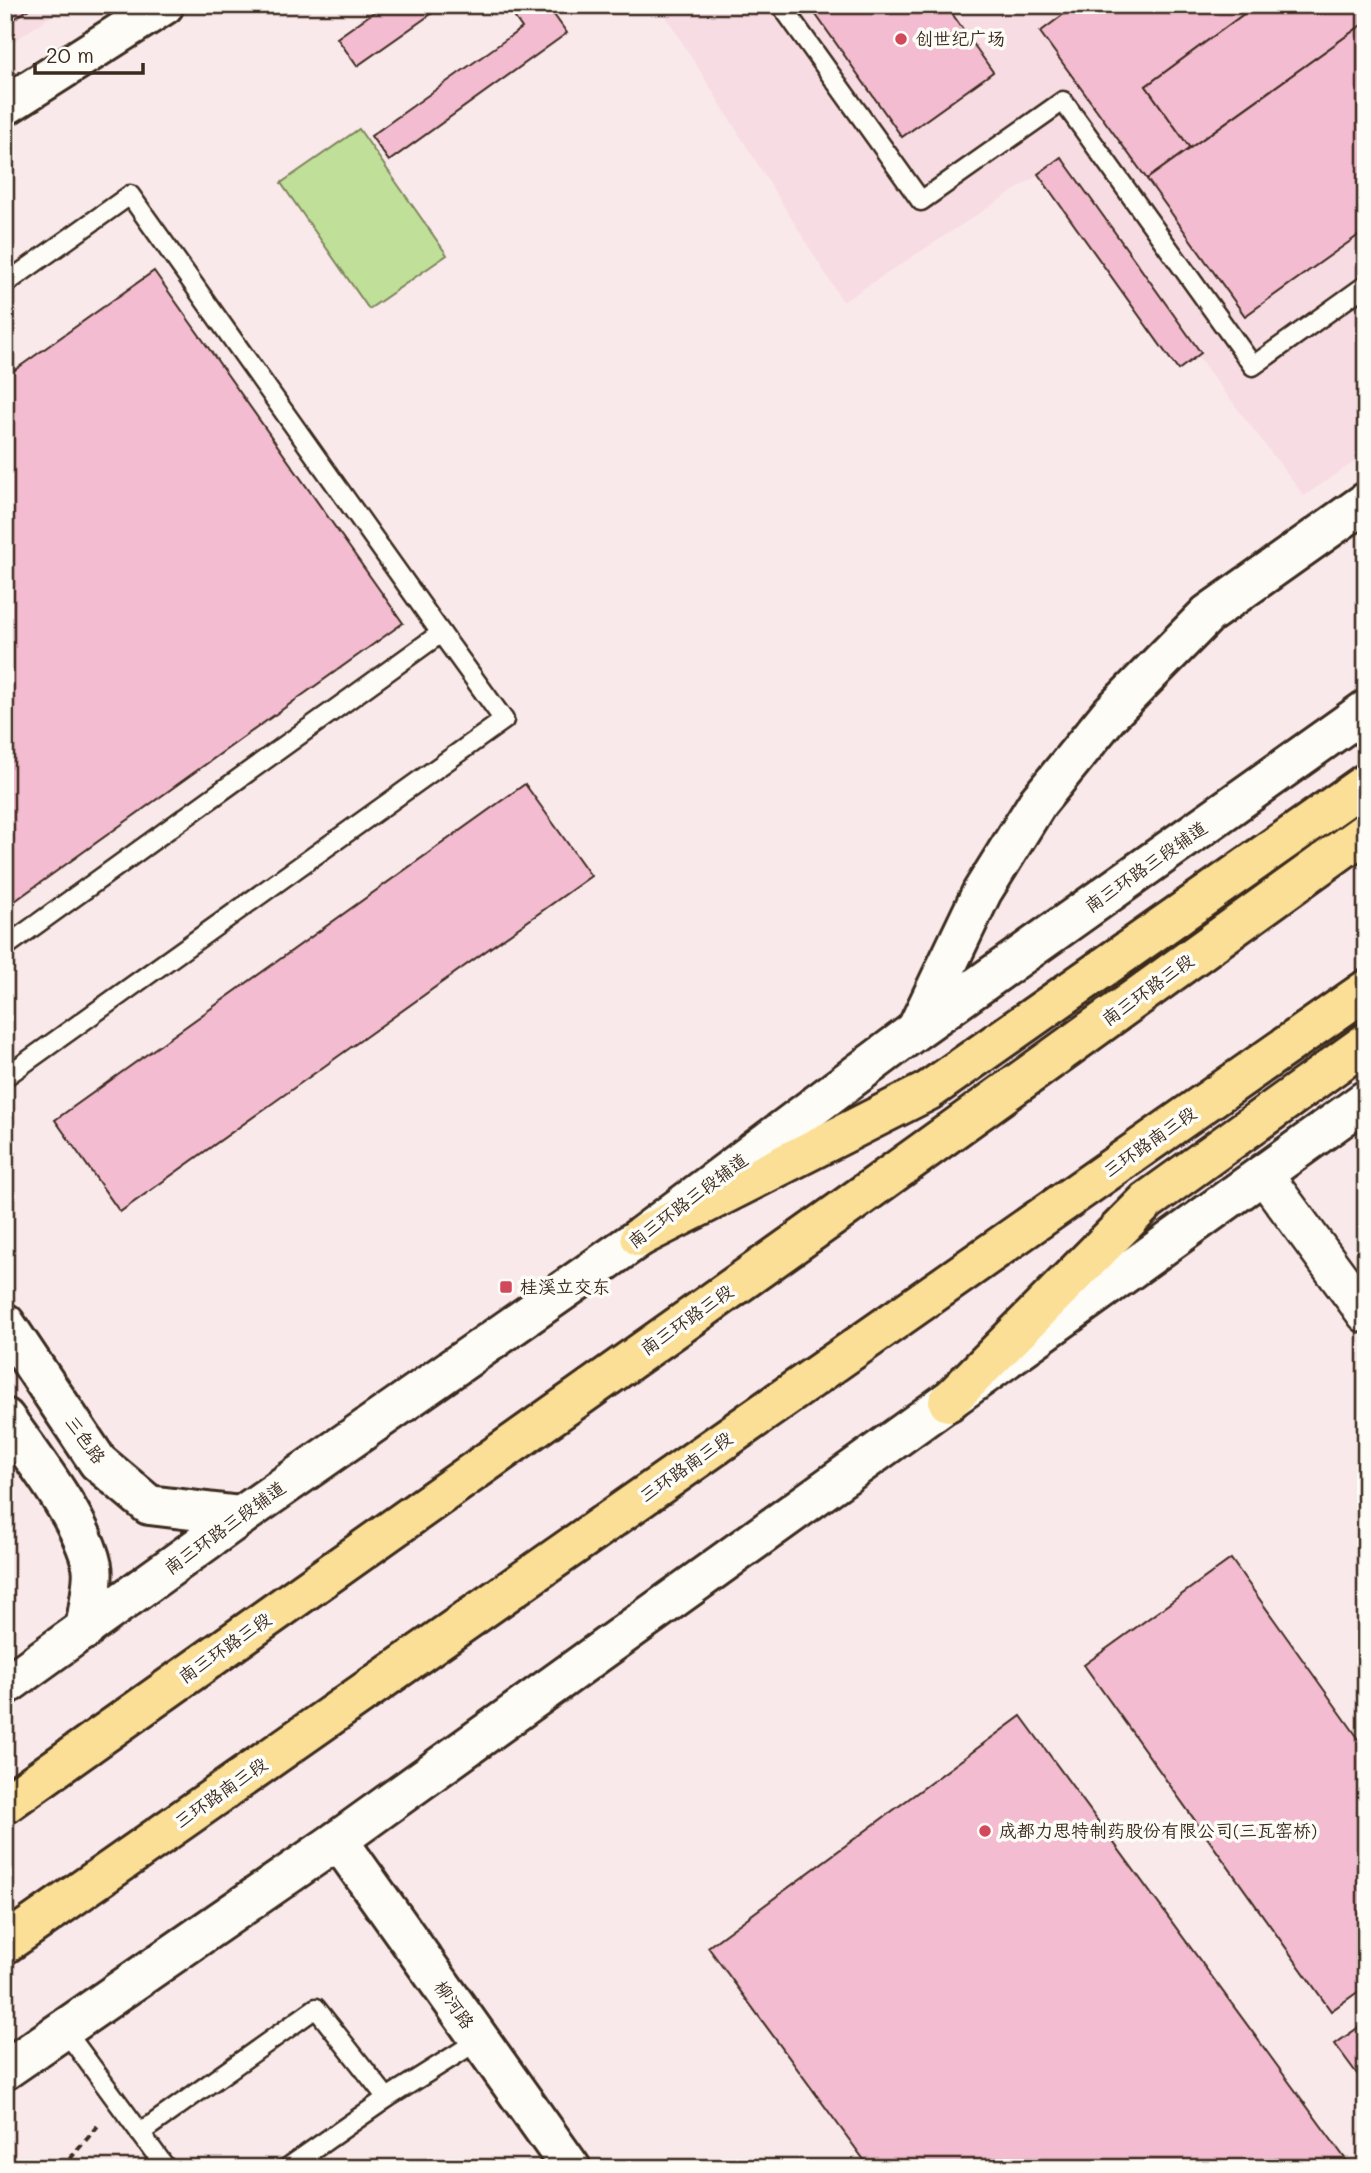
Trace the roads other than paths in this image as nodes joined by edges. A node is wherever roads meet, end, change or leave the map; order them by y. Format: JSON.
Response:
{"nodes":[{"id":1,"x":164,"y":5,"type":"edge"},
{"id":2,"x":781,"y":5,"type":"edge"},
{"id":3,"x":5,"y":106,"type":"edge"},
{"id":4,"x":5,"y":284,"type":"edge"},
{"id":5,"x":1366,"y":285,"type":"edge"},
{"id":6,"x":1366,"y":502,"type":"edge"},
{"id":7,"x":442,"y":633,"type":"junction"},
{"id":8,"x":1366,"y":710,"type":"edge"},
{"id":9,"x":1366,"y":783,"type":"edge"},
{"id":10,"x":1366,"y":832,"type":"edge"},
{"id":11,"x":5,"y":947,"type":"edge"},
{"id":12,"x":1366,"y":990,"type":"edge"},
{"id":13,"x":916,"y":1030,"type":"junction"},
{"id":14,"x":1366,"y":1043,"type":"edge"},
{"id":15,"x":5,"y":1077,"type":"edge"},
{"id":16,"x":1363,"y":1103,"type":"edge"},
{"id":17,"x":1263,"y":1174,"type":"junction"},
{"id":18,"x":640,"y":1237,"type":"junction"},
{"id":19,"x":1366,"y":1314,"type":"edge"},
{"id":20,"x":5,"y":1323,"type":"edge"},
{"id":21,"x":948,"y":1402,"type":"junction"},
{"id":22,"x":5,"y":1418,"type":"edge"},
{"id":23,"x":241,"y":1516,"type":"junction"},
{"id":24,"x":85,"y":1630,"type":"junction"},
{"id":25,"x":5,"y":1686,"type":"edge"},
{"id":26,"x":5,"y":1804,"type":"edge"},
{"id":27,"x":338,"y":1840,"type":"junction"},
{"id":28,"x":5,"y":1944,"type":"edge"},
{"id":29,"x":64,"y":2029,"type":"junction"},
{"id":30,"x":479,"y":2040,"type":"junction"},
{"id":31,"x":5,"y":2070,"type":"edge"},
{"id":32,"x":387,"y":2098,"type":"junction"},
{"id":33,"x":140,"y":2133,"type":"junction"},
{"id":34,"x":166,"y":2168,"type":"edge"},
{"id":35,"x":287,"y":2168,"type":"edge"},
{"id":36,"x":571,"y":2168,"type":"edge"}],
"edges":[{"from":1,"to":3,"type":"main road"},
{"from":2,"to":5,"type":"lane"},
{"from":4,"to":7,"type":"lane"},
{"from":6,"to":13,"type":"main road"},
{"from":7,"to":11,"type":"lane"},
{"from":7,"to":15,"type":"lane"},
{"from":8,"to":13,"type":"main road","name":"南三环路三段辅道"},
{"from":9,"to":18,"type":"highway"},
{"from":10,"to":26,"type":"highway","name":"南三环路三段"},
{"from":12,"to":28,"type":"highway","name":"三环路南三段"},
{"from":13,"to":18,"type":"main road","name":"南三环路三段辅道"},
{"from":14,"to":21,"type":"highway"},
{"from":16,"to":17,"type":"main road"},
{"from":17,"to":19,"type":"street"},
{"from":17,"to":21,"type":"main road"},
{"from":18,"to":23,"type":"main road","name":"南三环路三段辅道"},
{"from":20,"to":23,"type":"main road","name":"三色路"},
{"from":21,"to":27,"type":"main road"},
{"from":22,"to":24,"type":"main road"},
{"from":23,"to":24,"type":"main road","name":"南三环路三段辅道"},
{"from":24,"to":25,"type":"main road","name":"南三环路三段辅道"},
{"from":27,"to":29,"type":"main road"},
{"from":27,"to":30,"type":"main road","name":"柳河路"},
{"from":29,"to":31,"type":"main road"},
{"from":29,"to":33,"type":"lane"},
{"from":30,"to":32,"type":"lane"},
{"from":30,"to":36,"type":"main road","name":"柳河路"},
{"from":32,"to":33,"type":"lane"},
{"from":32,"to":35,"type":"lane"},
{"from":33,"to":34,"type":"lane"}]}
